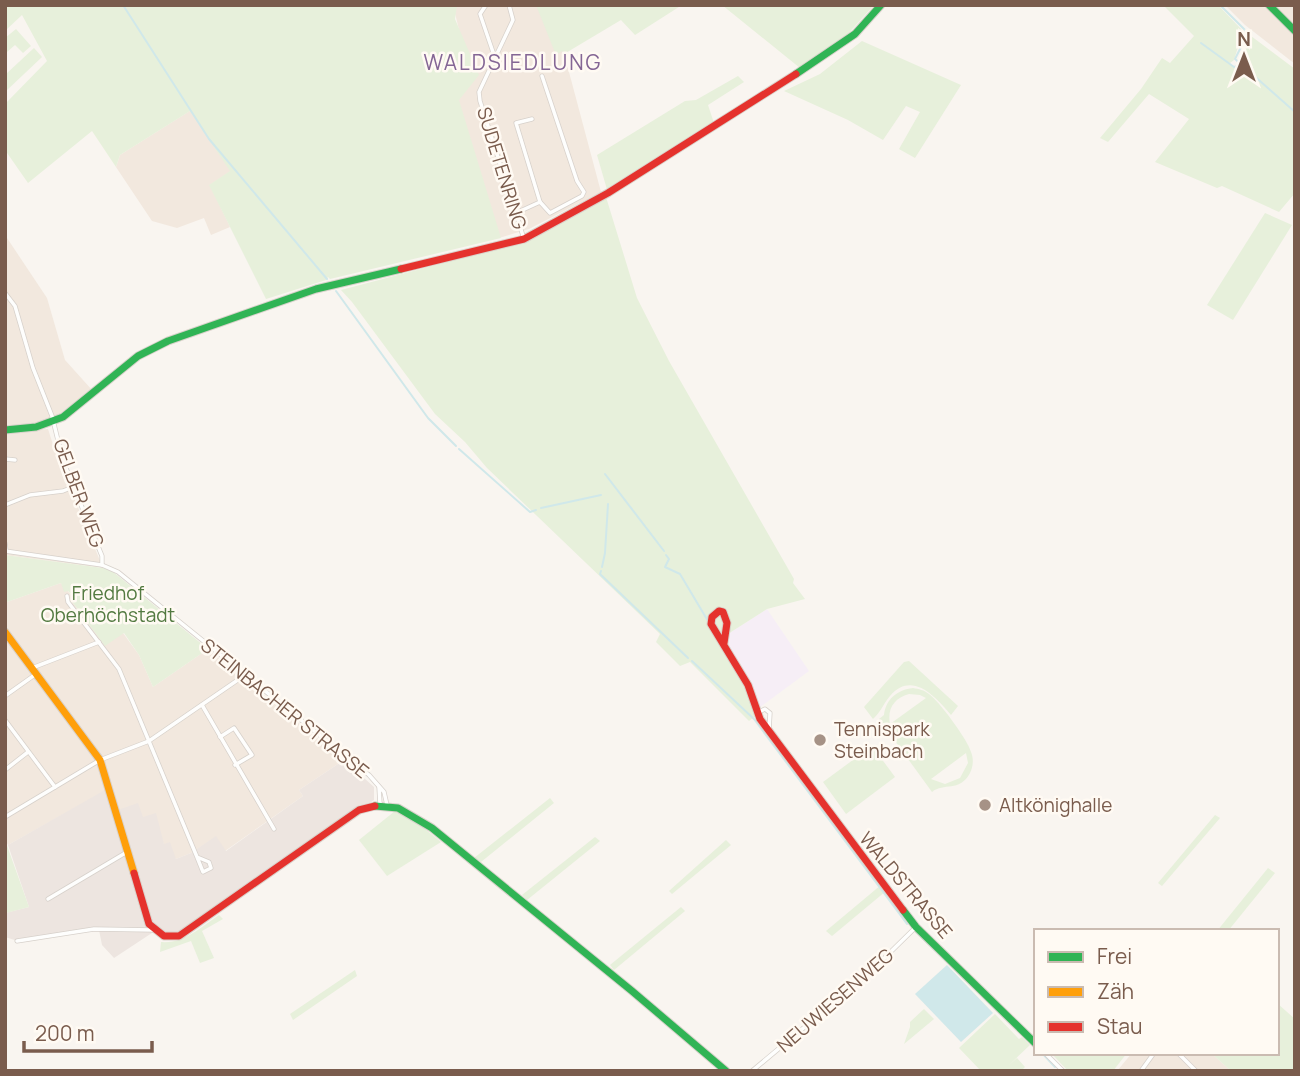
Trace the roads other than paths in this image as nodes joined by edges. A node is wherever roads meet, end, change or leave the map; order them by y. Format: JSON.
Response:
{"nodes":[{"id":1,"x":486,"y":5,"type":"edge"},
{"id":2,"x":509,"y":5,"type":"edge"},
{"id":3,"x":881,"y":5,"type":"edge"},
{"id":4,"x":1269,"y":5,"type":"edge"},
{"id":5,"x":1294,"y":28,"type":"edge"},
{"id":6,"x":495,"y":58,"type":"junction"},
{"id":7,"x":542,"y":76,"type":"dead end"},
{"id":8,"x":532,"y":119,"type":"dead end"},
{"id":9,"x":540,"y":202,"type":"junction"},
{"id":10,"x":516,"y":213,"type":"junction"},
{"id":11,"x":524,"y":239,"type":"junction"},
{"id":12,"x":5,"y":293,"type":"edge"},
{"id":13,"x":53,"y":422,"type":"junction"},
{"id":14,"x":5,"y":430,"type":"edge"},
{"id":15,"x":5,"y":459,"type":"edge"},
{"id":16,"x":15,"y":460,"type":"dead end"},
{"id":17,"x":73,"y":487,"type":"junction"},
{"id":18,"x":5,"y":505,"type":"edge"},
{"id":19,"x":5,"y":543,"type":"edge"},
{"id":20,"x":6,"y":551,"type":"edge"},
{"id":21,"x":103,"y":565,"type":"junction"},
{"id":22,"x":67,"y":596,"type":"dead end"},
{"id":23,"x":5,"y":632,"type":"edge"},
{"id":24,"x":99,"y":642,"type":"junction"},
{"id":25,"x":723,"y":643,"type":"junction"},
{"id":26,"x":34,"y":671,"type":"junction"},
{"id":27,"x":245,"y":675,"type":"junction"},
{"id":28,"x":5,"y":696,"type":"edge"},
{"id":29,"x":202,"y":705,"type":"junction"},
{"id":30,"x":5,"y":720,"type":"edge"},
{"id":31,"x":220,"y":737,"type":"junction"},
{"id":32,"x":149,"y":741,"type":"junction"},
{"id":33,"x":28,"y":752,"type":"junction"},
{"id":34,"x":100,"y":760,"type":"junction"},
{"id":35,"x":235,"y":765,"type":"junction"},
{"id":36,"x":6,"y":768,"type":"edge"},
{"id":37,"x":55,"y":787,"type":"junction"},
{"id":38,"x":383,"y":805,"type":"junction"},
{"id":39,"x":5,"y":817,"type":"edge"},
{"id":40,"x":274,"y":829,"type":"dead end"},
{"id":41,"x":127,"y":852,"type":"junction"},
{"id":42,"x":197,"y":857,"type":"junction"},
{"id":43,"x":48,"y":899,"type":"dead end"},
{"id":44,"x":916,"y":927,"type":"junction"},
{"id":45,"x":153,"y":930,"type":"junction"},
{"id":46,"x":17,"y":941,"type":"dead end"},
{"id":47,"x":1034,"y":1042,"type":"edge"},
{"id":48,"x":1047,"y":1055,"type":"edge"},
{"id":49,"x":1153,"y":1055,"type":"edge"},
{"id":50,"x":1180,"y":1055,"type":"edge"},
{"id":51,"x":1189,"y":1065,"type":"junction"},
{"id":52,"x":726,"y":1071,"type":"edge"},
{"id":53,"x":752,"y":1071,"type":"edge"},
{"id":54,"x":1063,"y":1071,"type":"edge"},
{"id":55,"x":1141,"y":1071,"type":"edge"},
{"id":56,"x":1184,"y":1071,"type":"edge"},
{"id":57,"x":1196,"y":1071,"type":"edge"}],
"edges":[{"from":1,"to":6,"type":"street"},
{"from":2,"to":6,"type":"street","name":"SUDETENRING"},
{"from":3,"to":11,"type":"street"},
{"from":4,"to":5,"type":"street"},
{"from":6,"to":10,"type":"street","name":"SUDETENRING"},
{"from":7,"to":9,"type":"street"},
{"from":8,"to":9,"type":"street"},
{"from":9,"to":10,"type":"street"},
{"from":10,"to":11,"type":"street","name":"SUDETENRING"},
{"from":11,"to":13,"type":"street"},
{"from":12,"to":13,"type":"street","name":"GELBER WEG"},
{"from":13,"to":14,"type":"street"},
{"from":13,"to":17,"type":"street","name":"GELBER WEG"},
{"from":15,"to":16,"type":"street"},
{"from":17,"to":18,"type":"street"},
{"from":17,"to":21,"type":"street","name":"GELBER WEG"},
{"from":19,"to":20,"type":"street"},
{"from":20,"to":21,"type":"street","name":"STEINBACHER STRASSE"},
{"from":21,"to":27,"type":"street","name":"STEINBACHER STRASSE"},
{"from":22,"to":24,"type":"street"},
{"from":23,"to":26,"type":"street"},
{"from":24,"to":26,"type":"street"},
{"from":24,"to":32,"type":"street"},
{"from":25,"to":25,"type":"street","name":"WALDSTRASSE"},
{"from":25,"to":44,"type":"street","name":"WALDSTRASSE"},
{"from":26,"to":28,"type":"street"},
{"from":26,"to":34,"type":"street"},
{"from":27,"to":29,"type":"street"},
{"from":27,"to":38,"type":"street","name":"STEINBACHER STRASSE"},
{"from":29,"to":31,"type":"street"},
{"from":29,"to":32,"type":"street"},
{"from":30,"to":33,"type":"street"},
{"from":31,"to":35,"type":"street"},
{"from":31,"to":35,"type":"street"},
{"from":32,"to":34,"type":"street"},
{"from":32,"to":42,"type":"street"},
{"from":33,"to":36,"type":"street"},
{"from":33,"to":37,"type":"street"},
{"from":34,"to":37,"type":"street"},
{"from":34,"to":41,"type":"street"},
{"from":35,"to":40,"type":"street"},
{"from":37,"to":39,"type":"street"},
{"from":38,"to":45,"type":"street"},
{"from":38,"to":52,"type":"street"},
{"from":41,"to":43,"type":"street"},
{"from":41,"to":45,"type":"street"},
{"from":42,"to":42,"type":"street"},
{"from":44,"to":47,"type":"street","name":"WALDSTRASSE"},
{"from":44,"to":53,"type":"street","name":"NEUWIESENWEG"},
{"from":45,"to":46,"type":"street"},
{"from":48,"to":54,"type":"street"},
{"from":49,"to":55,"type":"street"},
{"from":50,"to":51,"type":"street"},
{"from":51,"to":56,"type":"street"},
{"from":51,"to":57,"type":"street"}]}
